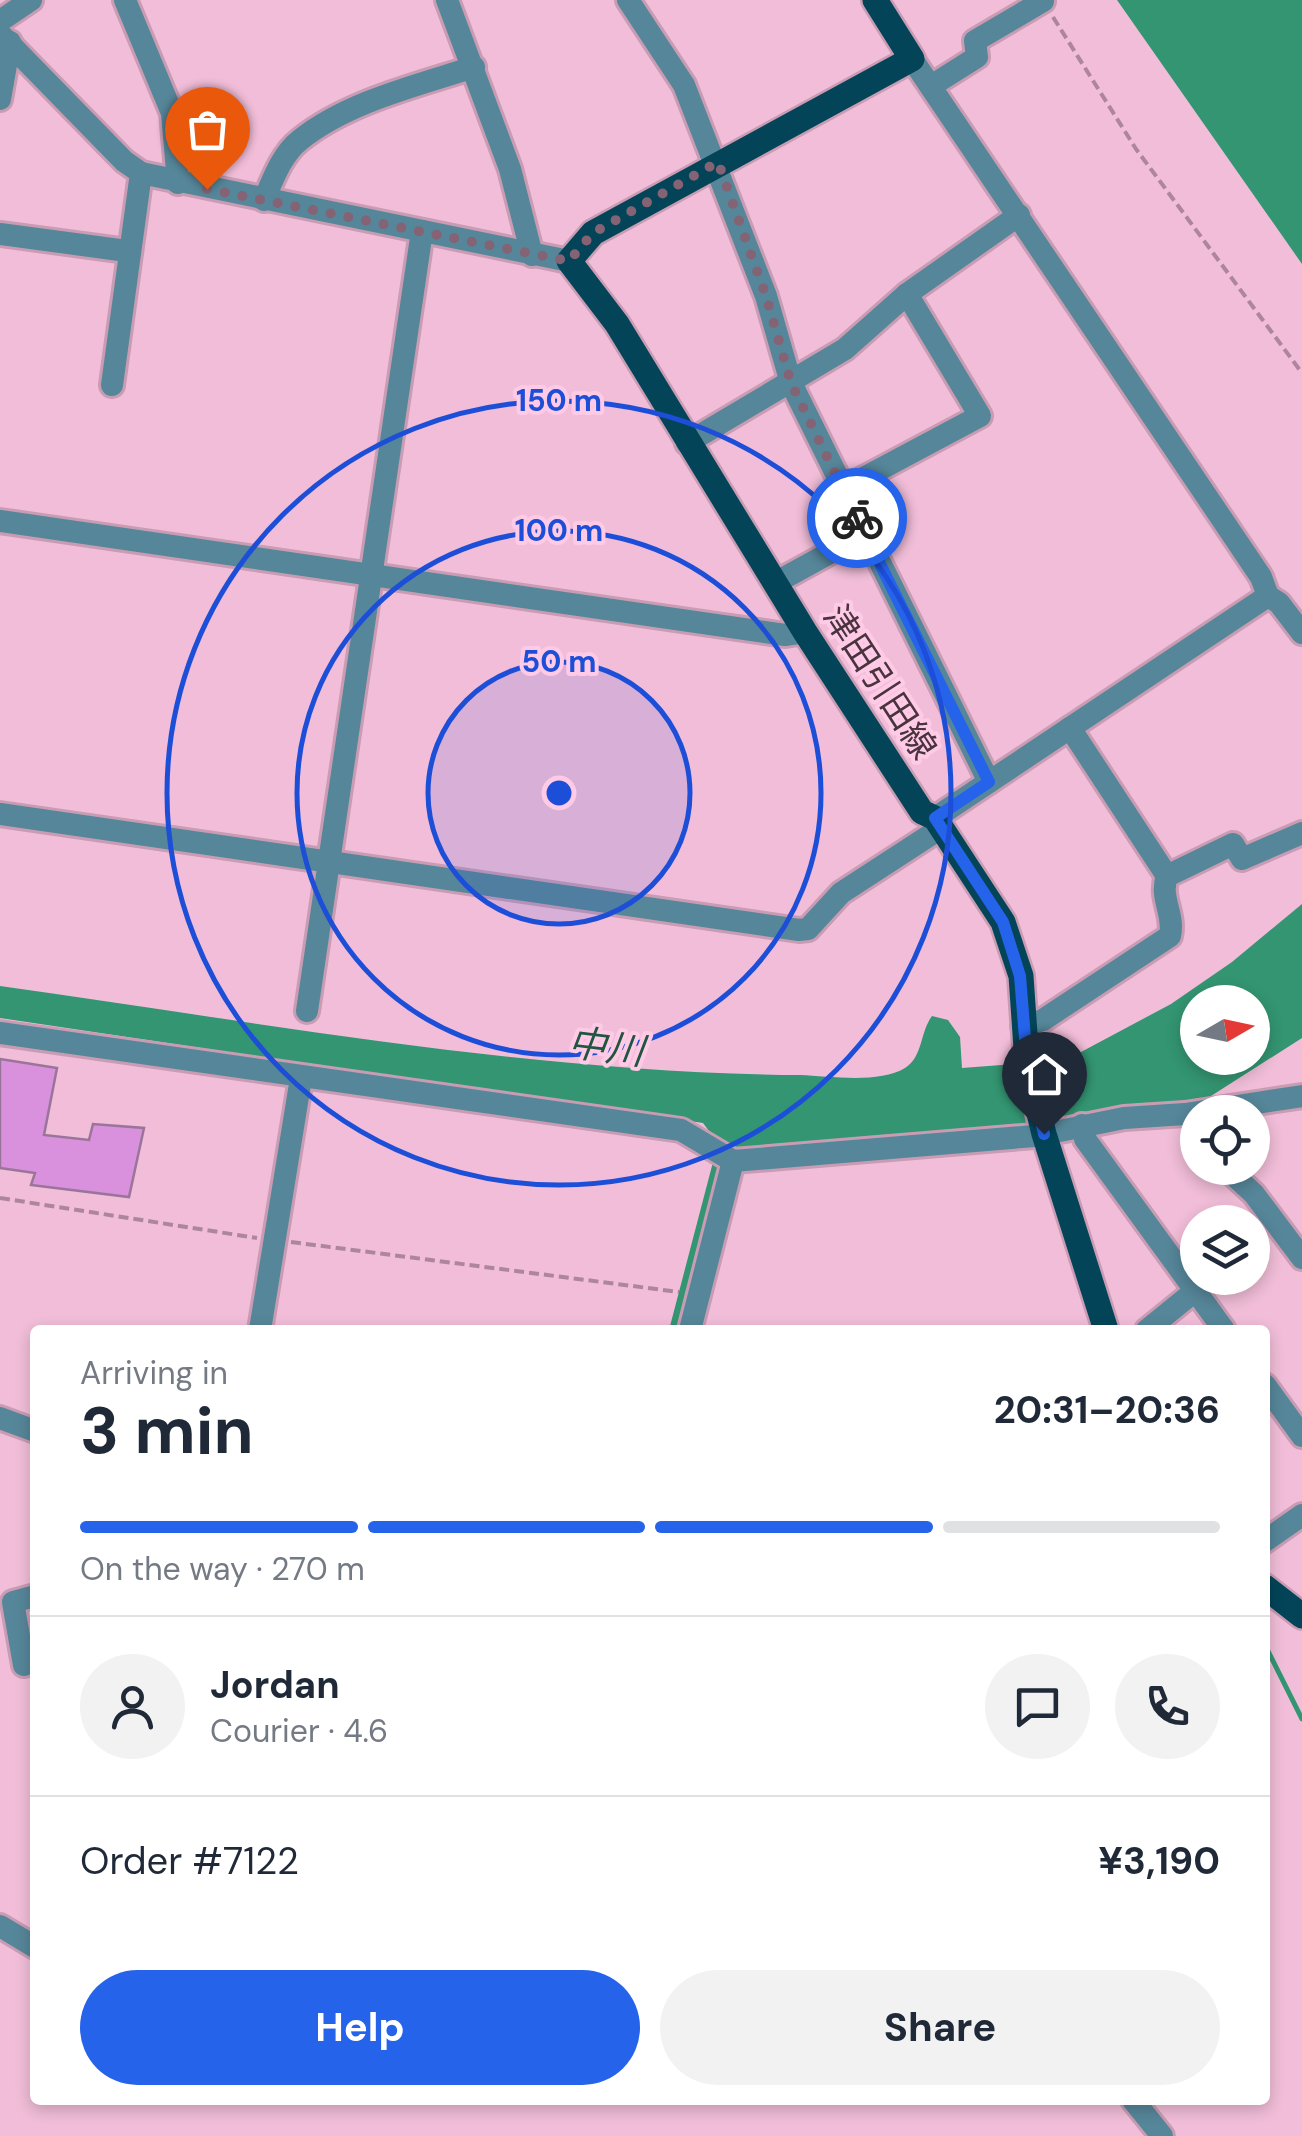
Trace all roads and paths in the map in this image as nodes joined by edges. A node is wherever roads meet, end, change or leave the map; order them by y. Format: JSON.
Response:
{"nodes":[{"id":1,"x":32,"y":0,"type":"edge"},
{"id":2,"x":124,"y":0,"type":"edge"},
{"id":3,"x":448,"y":0,"type":"edge"},
{"id":4,"x":628,"y":0,"type":"edge"},
{"id":5,"x":875,"y":0,"type":"edge"},
{"id":6,"x":1043,"y":1,"type":"edge"},
{"id":7,"x":3,"y":32,"type":"edge"},
{"id":8,"x":912,"y":59,"type":"junction"},
{"id":9,"x":474,"y":67,"type":"junction"},
{"id":10,"x":931,"y":86,"type":"junction"},
{"id":11,"x":0,"y":99,"type":"edge"},
{"id":12,"x":718,"y":162,"type":"junction"},
{"id":13,"x":140,"y":173,"type":"junction"},
{"id":14,"x":178,"y":183,"type":"junction"},
{"id":15,"x":264,"y":200,"type":"junction"},
{"id":16,"x":1019,"y":215,"type":"junction"},
{"id":17,"x":422,"y":231,"type":"junction"},
{"id":18,"x":0,"y":234,"type":"edge"},
{"id":19,"x":126,"y":251,"type":"junction"},
{"id":20,"x":532,"y":254,"type":"junction"},
{"id":21,"x":569,"y":261,"type":"junction"},
{"id":22,"x":907,"y":294,"type":"junction"},
{"id":23,"x":1302,"y":373,"type":"edge"},
{"id":24,"x":791,"y":383,"type":"junction"},
{"id":25,"x":112,"y":384,"type":"dead end"},
{"id":26,"x":687,"y":443,"type":"junction"},
{"id":27,"x":842,"y":489,"type":"junction"},
{"id":28,"x":0,"y":522,"type":"edge"},
{"id":29,"x":864,"y":534,"type":"junction"},
{"id":30,"x":369,"y":574,"type":"junction"},
{"id":31,"x":776,"y":583,"type":"junction"},
{"id":32,"x":1268,"y":596,"type":"junction"},
{"id":33,"x":804,"y":632,"type":"junction"},
{"id":34,"x":1302,"y":633,"type":"edge"},
{"id":35,"x":1070,"y":728,"type":"junction"},
{"id":36,"x":989,"y":782,"type":"junction"},
{"id":37,"x":0,"y":814,"type":"edge"},
{"id":38,"x":938,"y":823,"type":"junction"},
{"id":39,"x":1302,"y":832,"type":"edge"},
{"id":40,"x":328,"y":861,"type":"junction"},
{"id":41,"x":1167,"y":876,"type":"junction"},
{"id":42,"x":307,"y":1012,"type":"dead end"},
{"id":43,"x":1023,"y":1026,"type":"junction"},
{"id":44,"x":0,"y":1033,"type":"edge"},
{"id":45,"x":302,"y":1078,"type":"junction"},
{"id":46,"x":1302,"y":1096,"type":"edge"},
{"id":47,"x":1270,"y":1103,"type":"edge"},
{"id":48,"x":1180,"y":1122,"type":"edge"},
{"id":49,"x":1082,"y":1125,"type":"junction"},
{"id":50,"x":1043,"y":1130,"type":"junction"},
{"id":51,"x":733,"y":1162,"type":"junction"},
{"id":52,"x":1244,"y":1185,"type":"edge"},
{"id":53,"x":0,"y":1198,"type":"edge"},
{"id":54,"x":275,"y":1240,"type":"junction"},
{"id":55,"x":1302,"y":1258,"type":"edge"},
{"id":56,"x":1180,"y":1270,"type":"edge"},
{"id":57,"x":699,"y":1295,"type":"junction"},
{"id":58,"x":1190,"y":1295,"type":"edge"},
{"id":59,"x":1198,"y":1295,"type":"edge"},
{"id":60,"x":261,"y":1325,"type":"edge"},
{"id":61,"x":691,"y":1325,"type":"edge"},
{"id":62,"x":1104,"y":1325,"type":"edge"},
{"id":63,"x":1152,"y":1325,"type":"edge"},
{"id":64,"x":1220,"y":1325,"type":"edge"},
{"id":65,"x":1270,"y":1392,"type":"edge"},
{"id":66,"x":0,"y":1418,"type":"edge"},
{"id":67,"x":30,"y":1429,"type":"edge"},
{"id":68,"x":1302,"y":1436,"type":"edge"},
{"id":69,"x":1302,"y":1515,"type":"edge"},
{"id":70,"x":1270,"y":1537,"type":"edge"},
{"id":71,"x":1270,"y":1591,"type":"edge"},
{"id":72,"x":30,"y":1597,"type":"edge"},
{"id":73,"x":1302,"y":1616,"type":"edge"},
{"id":74,"x":24,"y":1665,"type":"dead end"},
{"id":75,"x":0,"y":1926,"type":"edge"},
{"id":76,"x":30,"y":1945,"type":"edge"},
{"id":77,"x":1137,"y":2105,"type":"edge"},
{"id":78,"x":1162,"y":2136,"type":"edge"}],
"edges":[{"from":1,"to":7,"type":"street"},
{"from":2,"to":14,"type":"street"},
{"from":3,"to":9,"type":"street"},
{"from":4,"to":12,"type":"street"},
{"from":5,"to":8,"type":"main road"},
{"from":6,"to":10,"type":"street"},
{"from":6,"to":23,"type":"path"},
{"from":7,"to":11,"type":"street"},
{"from":7,"to":13,"type":"street"},
{"from":8,"to":10,"type":"street"},
{"from":8,"to":12,"type":"main road"},
{"from":9,"to":15,"type":"street"},
{"from":9,"to":20,"type":"street"},
{"from":10,"to":16,"type":"street"},
{"from":12,"to":21,"type":"main road"},
{"from":12,"to":24,"type":"street"},
{"from":13,"to":14,"type":"street"},
{"from":13,"to":19,"type":"street"},
{"from":14,"to":15,"type":"street"},
{"from":15,"to":17,"type":"street"},
{"from":16,"to":22,"type":"street"},
{"from":16,"to":32,"type":"street"},
{"from":17,"to":20,"type":"street"},
{"from":17,"to":30,"type":"street"},
{"from":18,"to":19,"type":"street"},
{"from":19,"to":25,"type":"street"},
{"from":20,"to":21,"type":"street"},
{"from":21,"to":26,"type":"main road","name":"津田引田線"},
{"from":22,"to":24,"type":"street"},
{"from":22,"to":27,"type":"street"},
{"from":24,"to":26,"type":"street"},
{"from":24,"to":27,"type":"street"},
{"from":26,"to":31,"type":"main road","name":"津田引田線"},
{"from":27,"to":29,"type":"street"},
{"from":28,"to":30,"type":"street"},
{"from":29,"to":31,"type":"street"},
{"from":29,"to":36,"type":"street"},
{"from":30,"to":33,"type":"street"},
{"from":30,"to":40,"type":"street"},
{"from":31,"to":33,"type":"main road","name":"津田引田線"},
{"from":32,"to":34,"type":"street"},
{"from":32,"to":35,"type":"street"},
{"from":33,"to":38,"type":"main road","name":"津田引田線"},
{"from":35,"to":36,"type":"street"},
{"from":35,"to":41,"type":"street"},
{"from":36,"to":38,"type":"street"},
{"from":37,"to":40,"type":"street"},
{"from":38,"to":40,"type":"street"},
{"from":38,"to":43,"type":"main road","name":"津田引田線"},
{"from":39,"to":41,"type":"street"},
{"from":40,"to":42,"type":"street"},
{"from":41,"to":43,"type":"street"},
{"from":43,"to":50,"type":"main road","name":"津田引田線"},
{"from":44,"to":45,"type":"street"},
{"from":45,"to":51,"type":"street"},
{"from":45,"to":54,"type":"street"},
{"from":46,"to":47,"type":"street"},
{"from":48,"to":49,"type":"street"},
{"from":49,"to":50,"type":"street"},
{"from":49,"to":56,"type":"street"},
{"from":50,"to":51,"type":"street"},
{"from":50,"to":62,"type":"main road","name":"津田引田線"},
{"from":51,"to":57,"type":"street"},
{"from":52,"to":55,"type":"street"},
{"from":53,"to":54,"type":"path"},
{"from":54,"to":57,"type":"path"},
{"from":54,"to":60,"type":"street"},
{"from":57,"to":61,"type":"street"},
{"from":58,"to":63,"type":"street"},
{"from":59,"to":64,"type":"street"},
{"from":65,"to":68,"type":"street"},
{"from":66,"to":67,"type":"street"},
{"from":69,"to":70,"type":"street"},
{"from":71,"to":73,"type":"main road"},
{"from":72,"to":74,"type":"street"},
{"from":75,"to":76,"type":"street"},
{"from":77,"to":78,"type":"street"}]}
